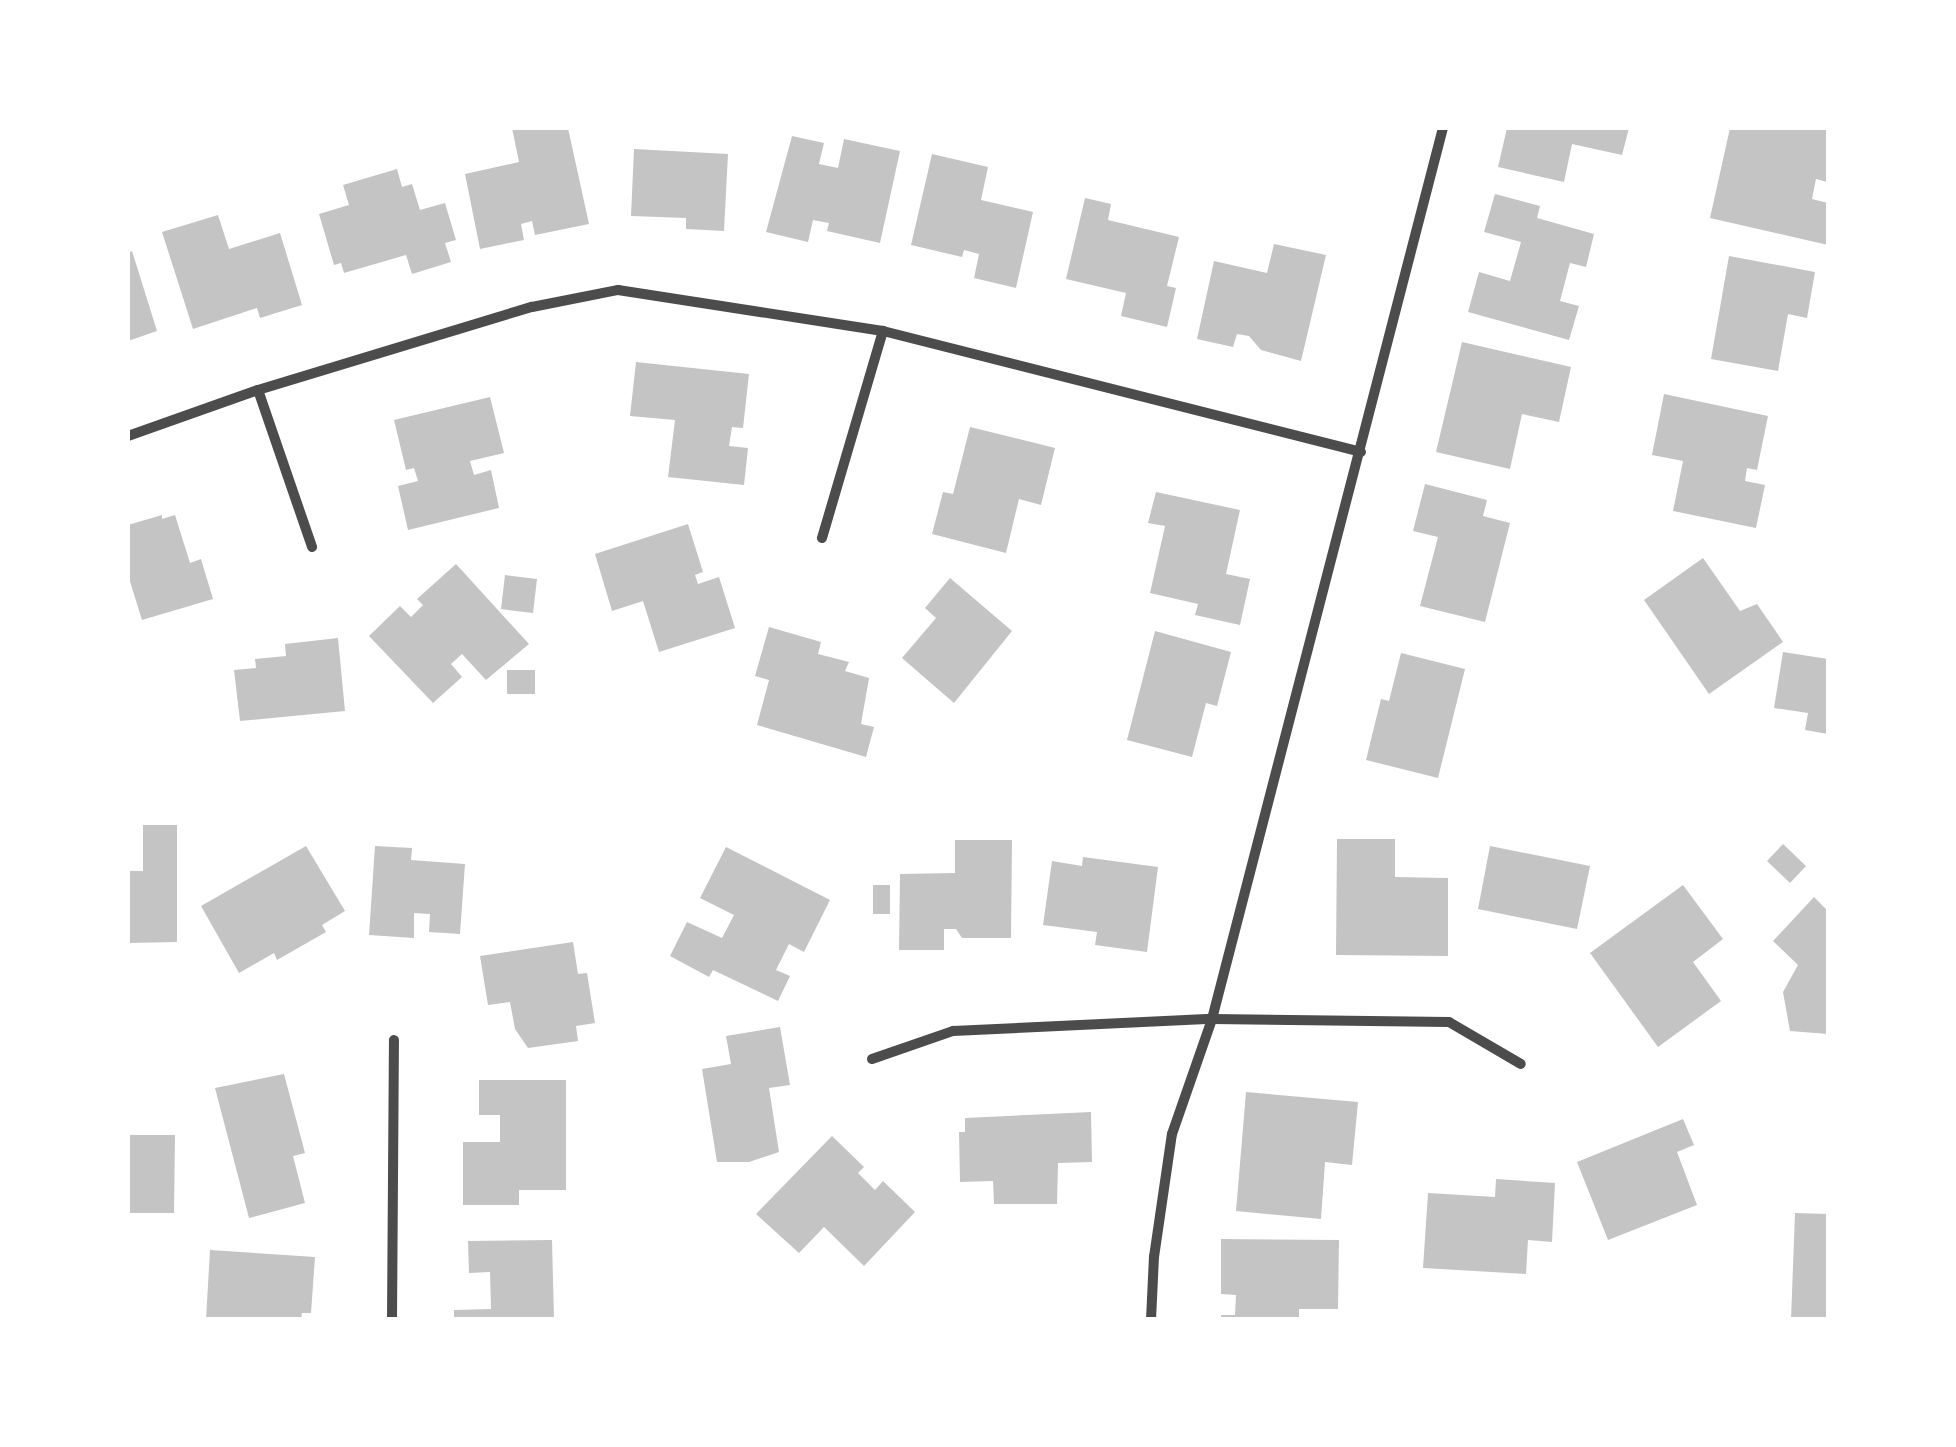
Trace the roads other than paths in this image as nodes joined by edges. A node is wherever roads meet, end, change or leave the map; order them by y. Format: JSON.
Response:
{"nodes":[{"id":1,"x":1444,"y":128,"type":"edge"},
{"id":2,"x":883,"y":331,"type":"junction"},
{"id":3,"x":258,"y":390,"type":"junction"},
{"id":4,"x":128,"y":436,"type":"edge"},
{"id":5,"x":1361,"y":452,"type":"junction"},
{"id":6,"x":822,"y":538,"type":"dead end"},
{"id":7,"x":312,"y":547,"type":"dead end"},
{"id":8,"x":1212,"y":1019,"type":"junction"},
{"id":9,"x":394,"y":1040,"type":"dead end"},
{"id":10,"x":872,"y":1059,"type":"dead end"},
{"id":11,"x":1522,"y":1064,"type":"dead end"},
{"id":12,"x":392,"y":1320,"type":"edge"},
{"id":13,"x":1151,"y":1320,"type":"edge"}],
"edges":[{"from":1,"to":5,"type":"street"},
{"from":2,"to":3,"type":"street"},
{"from":2,"to":5,"type":"street"},
{"from":2,"to":6,"type":"street"},
{"from":3,"to":4,"type":"street"},
{"from":3,"to":7,"type":"street"},
{"from":5,"to":8,"type":"street"},
{"from":8,"to":10,"type":"street"},
{"from":8,"to":11,"type":"street"},
{"from":8,"to":13,"type":"street"},
{"from":9,"to":12,"type":"street"}]}
